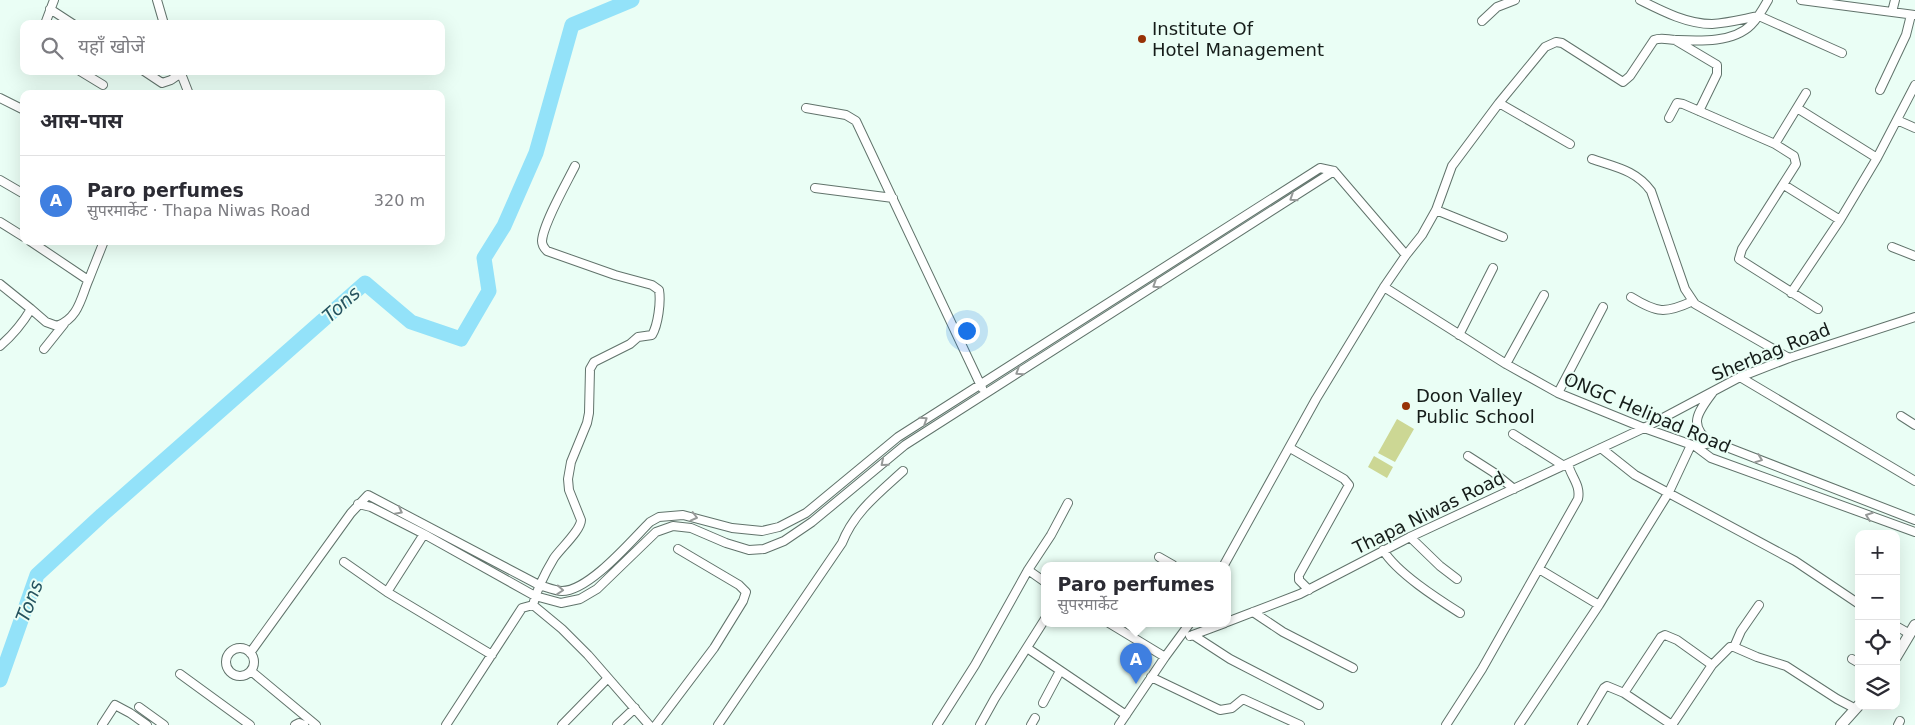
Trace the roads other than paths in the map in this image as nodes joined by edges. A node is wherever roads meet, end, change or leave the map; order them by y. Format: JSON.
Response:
{"nodes":[{"id":1,"x":54,"y":0,"type":"edge"},
{"id":2,"x":157,"y":0,"type":"edge"},
{"id":3,"x":1515,"y":0,"type":"edge"},
{"id":4,"x":1640,"y":0,"type":"edge"},
{"id":5,"x":1768,"y":0,"type":"edge"},
{"id":6,"x":1801,"y":0,"type":"edge"},
{"id":7,"x":1895,"y":0,"type":"edge"},
{"id":8,"x":50,"y":9,"type":"junction"},
{"id":9,"x":1892,"y":12,"type":"junction"},
{"id":10,"x":1913,"y":15,"type":"edge"},
{"id":11,"x":1759,"y":16,"type":"junction"},
{"id":12,"x":46,"y":20,"type":"edge"},
{"id":13,"x":67,"y":20,"type":"edge"},
{"id":14,"x":163,"y":20,"type":"edge"},
{"id":15,"x":1482,"y":21,"type":"dead end"},
{"id":16,"x":1675,"y":40,"type":"junction"},
{"id":17,"x":1842,"y":53,"type":"dead end"},
{"id":18,"x":87,"y":75,"type":"edge"},
{"id":19,"x":150,"y":75,"type":"edge"},
{"id":20,"x":177,"y":75,"type":"edge"},
{"id":21,"x":182,"y":75,"type":"edge"},
{"id":22,"x":103,"y":85,"type":"dead end"},
{"id":23,"x":1915,"y":85,"type":"edge"},
{"id":24,"x":188,"y":90,"type":"edge"},
{"id":25,"x":1880,"y":90,"type":"dead end"},
{"id":26,"x":1806,"y":93,"type":"dead end"},
{"id":27,"x":0,"y":98,"type":"edge"},
{"id":28,"x":1498,"y":103,"type":"junction"},
{"id":29,"x":20,"y":108,"type":"edge"},
{"id":30,"x":806,"y":108,"type":"dead end"},
{"id":31,"x":1797,"y":108,"type":"junction"},
{"id":32,"x":1699,"y":111,"type":"junction"},
{"id":33,"x":1669,"y":118,"type":"dead end"},
{"id":34,"x":1897,"y":120,"type":"junction"},
{"id":35,"x":1915,"y":128,"type":"edge"},
{"id":36,"x":1570,"y":144,"type":"dead end"},
{"id":37,"x":1775,"y":144,"type":"junction"},
{"id":38,"x":1878,"y":158,"type":"junction"},
{"id":39,"x":1592,"y":159,"type":"dead end"},
{"id":40,"x":575,"y":166,"type":"dead end"},
{"id":41,"x":1334,"y":171,"type":"junction"},
{"id":42,"x":0,"y":180,"type":"edge"},
{"id":43,"x":1784,"y":185,"type":"junction"},
{"id":44,"x":815,"y":188,"type":"dead end"},
{"id":45,"x":20,"y":192,"type":"edge"},
{"id":46,"x":893,"y":198,"type":"junction"},
{"id":47,"x":1436,"y":210,"type":"junction"},
{"id":48,"x":1840,"y":220,"type":"junction"},
{"id":49,"x":0,"y":222,"type":"edge"},
{"id":50,"x":1230,"y":225,"type":"junction"},
{"id":51,"x":20,"y":234,"type":"edge"},
{"id":52,"x":1236,"y":234,"type":"junction"},
{"id":53,"x":1503,"y":237,"type":"dead end"},
{"id":54,"x":36,"y":245,"type":"edge"},
{"id":55,"x":102,"y":245,"type":"edge"},
{"id":56,"x":1892,"y":247,"type":"dead end"},
{"id":57,"x":1406,"y":255,"type":"junction"},
{"id":58,"x":1915,"y":256,"type":"edge"},
{"id":59,"x":1493,"y":268,"type":"dead end"},
{"id":60,"x":88,"y":280,"type":"junction"},
{"id":61,"x":0,"y":284,"type":"edge"},
{"id":62,"x":1384,"y":287,"type":"junction"},
{"id":63,"x":1791,"y":293,"type":"junction"},
{"id":64,"x":1544,"y":295,"type":"dead end"},
{"id":65,"x":1631,"y":297,"type":"dead end"},
{"id":66,"x":1693,"y":301,"type":"junction"},
{"id":67,"x":1603,"y":307,"type":"dead end"},
{"id":68,"x":31,"y":309,"type":"junction"},
{"id":69,"x":1818,"y":310,"type":"dead end"},
{"id":70,"x":1915,"y":317,"type":"edge"},
{"id":71,"x":64,"y":324,"type":"junction"},
{"id":72,"x":1060,"y":333,"type":"junction"},
{"id":73,"x":1459,"y":335,"type":"junction"},
{"id":74,"x":1067,"y":342,"type":"junction"},
{"id":75,"x":0,"y":346,"type":"edge"},
{"id":76,"x":44,"y":349,"type":"dead end"},
{"id":77,"x":1789,"y":358,"type":"junction"},
{"id":78,"x":1506,"y":364,"type":"junction"},
{"id":79,"x":1740,"y":377,"type":"junction"},
{"id":80,"x":980,"y":384,"type":"junction"},
{"id":81,"x":1714,"y":390,"type":"junction"},
{"id":82,"x":1558,"y":393,"type":"junction"},
{"id":83,"x":985,"y":394,"type":"junction"},
{"id":84,"x":1901,"y":416,"type":"dead end"},
{"id":85,"x":1915,"y":425,"type":"edge"},
{"id":86,"x":1644,"y":428,"type":"junction"},
{"id":87,"x":1513,"y":434,"type":"dead end"},
{"id":88,"x":1711,"y":443,"type":"junction"},
{"id":89,"x":1693,"y":446,"type":"junction"},
{"id":90,"x":1290,"y":448,"type":"junction"},
{"id":91,"x":1601,"y":448,"type":"junction"},
{"id":92,"x":1468,"y":456,"type":"dead end"},
{"id":93,"x":1566,"y":465,"type":"junction"},
{"id":94,"x":903,"y":471,"type":"dead end"},
{"id":95,"x":1915,"y":480,"type":"edge"},
{"id":96,"x":1514,"y":489,"type":"junction"},
{"id":97,"x":1669,"y":492,"type":"junction"},
{"id":98,"x":1068,"y":503,"type":"dead end"},
{"id":99,"x":358,"y":504,"type":"junction"},
{"id":100,"x":1915,"y":520,"type":"edge"},
{"id":101,"x":1915,"y":532,"type":"edge"},
{"id":102,"x":424,"y":534,"type":"junction"},
{"id":103,"x":1410,"y":537,"type":"junction"},
{"id":104,"x":678,"y":549,"type":"dead end"},
{"id":105,"x":1383,"y":550,"type":"junction"},
{"id":106,"x":1159,"y":557,"type":"dead end"},
{"id":107,"x":344,"y":562,"type":"dead end"},
{"id":108,"x":1168,"y":562,"type":"edge"},
{"id":109,"x":1226,"y":562,"type":"edge"},
{"id":110,"x":1539,"y":569,"type":"junction"},
{"id":111,"x":1028,"y":570,"type":"junction"},
{"id":112,"x":1041,"y":579,"type":"edge"},
{"id":113,"x":1456,"y":579,"type":"dead end"},
{"id":114,"x":539,"y":586,"type":"junction"},
{"id":115,"x":1309,"y":590,"type":"junction"},
{"id":116,"x":387,"y":592,"type":"junction"},
{"id":117,"x":534,"y":600,"type":"junction"},
{"id":118,"x":1855,"y":601,"type":"edge"},
{"id":119,"x":1599,"y":605,"type":"junction"},
{"id":120,"x":1759,"y":606,"type":"dead end"},
{"id":121,"x":1253,"y":612,"type":"junction"},
{"id":122,"x":1460,"y":613,"type":"dead end"},
{"id":123,"x":1231,"y":620,"type":"edge"},
{"id":124,"x":1041,"y":625,"type":"edge"},
{"id":125,"x":1116,"y":627,"type":"edge"},
{"id":126,"x":1187,"y":627,"type":"edge"},
{"id":127,"x":1213,"y":627,"type":"edge"},
{"id":128,"x":1900,"y":627,"type":"edge"},
{"id":129,"x":1913,"y":630,"type":"edge"},
{"id":130,"x":1193,"y":635,"type":"junction"},
{"id":131,"x":1180,"y":637,"type":"junction"},
{"id":132,"x":1734,"y":647,"type":"junction"},
{"id":133,"x":1027,"y":648,"type":"junction"},
{"id":134,"x":1900,"y":651,"type":"edge"},
{"id":135,"x":250,"y":653,"type":"junction"},
{"id":136,"x":492,"y":655,"type":"junction"},
{"id":137,"x":1165,"y":657,"type":"junction"},
{"id":138,"x":1712,"y":665,"type":"junction"},
{"id":139,"x":1353,"y":668,"type":"dead end"},
{"id":140,"x":251,"y":671,"type":"junction"},
{"id":141,"x":1060,"y":671,"type":"junction"},
{"id":142,"x":180,"y":674,"type":"dead end"},
{"id":143,"x":1151,"y":677,"type":"junction"},
{"id":144,"x":608,"y":678,"type":"junction"},
{"id":145,"x":1624,"y":694,"type":"junction"},
{"id":146,"x":1043,"y":703,"type":"dead end"},
{"id":147,"x":1319,"y":704,"type":"dead end"},
{"id":148,"x":1855,"y":706,"type":"edge"},
{"id":149,"x":140,"y":707,"type":"dead end"},
{"id":150,"x":635,"y":708,"type":"junction"},
{"id":151,"x":1855,"y":709,"type":"edge"},
{"id":152,"x":1126,"y":715,"type":"junction"},
{"id":153,"x":940,"y":724,"type":"edge"},
{"id":154,"x":102,"y":725,"type":"edge"},
{"id":155,"x":147,"y":725,"type":"edge"},
{"id":156,"x":164,"y":725,"type":"edge"},
{"id":157,"x":250,"y":725,"type":"edge"},
{"id":158,"x":294,"y":725,"type":"edge"},
{"id":159,"x":304,"y":725,"type":"edge"},
{"id":160,"x":316,"y":725,"type":"edge"},
{"id":161,"x":446,"y":725,"type":"edge"},
{"id":162,"x":562,"y":725,"type":"edge"},
{"id":163,"x":617,"y":725,"type":"edge"},
{"id":164,"x":649,"y":725,"type":"edge"},
{"id":165,"x":656,"y":725,"type":"edge"},
{"id":166,"x":718,"y":725,"type":"edge"},
{"id":167,"x":980,"y":725,"type":"edge"},
{"id":168,"x":1119,"y":725,"type":"edge"},
{"id":169,"x":1300,"y":725,"type":"edge"},
{"id":170,"x":1446,"y":725,"type":"edge"},
{"id":171,"x":1519,"y":725,"type":"edge"},
{"id":172,"x":1582,"y":725,"type":"edge"},
{"id":173,"x":1672,"y":725,"type":"edge"},
{"id":174,"x":1841,"y":725,"type":"edge"}],
"edges":[{"from":1,"to":8,"type":"street"},
{"from":2,"to":14,"type":"street"},
{"from":3,"to":15,"type":"street"},
{"from":4,"to":11,"type":"street"},
{"from":5,"to":11,"type":"street"},
{"from":6,"to":9,"type":"street"},
{"from":7,"to":9,"type":"street"},
{"from":8,"to":12,"type":"street"},
{"from":8,"to":13,"type":"street"},
{"from":9,"to":10,"type":"street"},
{"from":10,"to":25,"type":"street"},
{"from":11,"to":16,"type":"street"},
{"from":11,"to":17,"type":"street"},
{"from":16,"to":28,"type":"street"},
{"from":16,"to":32,"type":"street"},
{"from":18,"to":22,"type":"street"},
{"from":19,"to":20,"type":"street"},
{"from":21,"to":24,"type":"street"},
{"from":23,"to":34,"type":"street"},
{"from":26,"to":31,"type":"street"},
{"from":27,"to":29,"type":"street"},
{"from":28,"to":36,"type":"street"},
{"from":28,"to":47,"type":"street"},
{"from":30,"to":46,"type":"street"},
{"from":31,"to":37,"type":"street"},
{"from":31,"to":38,"type":"street"},
{"from":32,"to":33,"type":"street"},
{"from":32,"to":37,"type":"street"},
{"from":34,"to":35,"type":"street"},
{"from":34,"to":38,"type":"street"},
{"from":37,"to":43,"type":"street"},
{"from":38,"to":48,"type":"street"},
{"from":39,"to":66,"type":"street"},
{"from":40,"to":114,"type":"street"},
{"from":41,"to":50,"type":"street"},
{"from":41,"to":52,"type":"street","one_way":true},
{"from":41,"to":57,"type":"street"},
{"from":42,"to":45,"type":"street"},
{"from":43,"to":48,"type":"street"},
{"from":43,"to":63,"type":"street"},
{"from":44,"to":46,"type":"street"},
{"from":46,"to":80,"type":"street"},
{"from":47,"to":53,"type":"street"},
{"from":47,"to":57,"type":"street"},
{"from":48,"to":63,"type":"street"},
{"from":49,"to":51,"type":"street"},
{"from":50,"to":52,"type":"street"},
{"from":50,"to":72,"type":"street"},
{"from":52,"to":74,"type":"street","one_way":true},
{"from":54,"to":60,"type":"street"},
{"from":55,"to":60,"type":"street"},
{"from":56,"to":58,"type":"street"},
{"from":57,"to":62,"type":"street"},
{"from":59,"to":73,"type":"street"},
{"from":60,"to":71,"type":"street"},
{"from":61,"to":68,"type":"street"},
{"from":62,"to":73,"type":"street","name":"ONGC Helipad Road"},
{"from":62,"to":90,"type":"street"},
{"from":63,"to":69,"type":"street"},
{"from":64,"to":78,"type":"street"},
{"from":65,"to":66,"type":"street"},
{"from":66,"to":77,"type":"street"},
{"from":67,"to":82,"type":"street"},
{"from":68,"to":71,"type":"street"},
{"from":68,"to":75,"type":"street"},
{"from":70,"to":77,"type":"street","name":"Sherbag Road"},
{"from":71,"to":76,"type":"street"},
{"from":72,"to":74,"type":"street"},
{"from":72,"to":80,"type":"street"},
{"from":73,"to":78,"type":"street","name":"ONGC Helipad Road"},
{"from":74,"to":83,"type":"street","one_way":true},
{"from":77,"to":79,"type":"street","name":"Sherbag Road"},
{"from":78,"to":82,"type":"street","name":"ONGC Helipad Road"},
{"from":79,"to":81,"type":"street","name":"Sherbag Road"},
{"from":79,"to":95,"type":"street"},
{"from":80,"to":83,"type":"street"},
{"from":114,"to":80,"type":"street","one_way":true},
{"from":81,"to":86,"type":"street","name":"Sherbag Road"},
{"from":81,"to":88,"type":"street"},
{"from":82,"to":86,"type":"street","name":"ONGC Helipad Road"},
{"from":83,"to":117,"type":"street","one_way":true},
{"from":84,"to":85,"type":"street"},
{"from":86,"to":89,"type":"street","name":"ONGC Helipad Road"},
{"from":86,"to":91,"type":"street","name":"Thapa Niwas Road"},
{"from":87,"to":93,"type":"street"},
{"from":88,"to":89,"type":"street"},
{"from":88,"to":100,"type":"street","one_way":true},
{"from":89,"to":97,"type":"street"},
{"from":101,"to":89,"type":"street","name":"ONGC Helipad Road","one_way":true},
{"from":90,"to":109,"type":"street"},
{"from":90,"to":115,"type":"street"},
{"from":91,"to":93,"type":"street","name":"Thapa Niwas Road"},
{"from":91,"to":97,"type":"street"},
{"from":92,"to":96,"type":"street"},
{"from":93,"to":96,"type":"street","name":"Thapa Niwas Road"},
{"from":93,"to":110,"type":"street"},
{"from":94,"to":166,"type":"street"},
{"from":96,"to":103,"type":"street","name":"Thapa Niwas Road"},
{"from":97,"to":118,"type":"street"},
{"from":97,"to":119,"type":"street"},
{"from":98,"to":111,"type":"street"},
{"from":99,"to":102,"type":"street"},
{"from":99,"to":114,"type":"street","one_way":true},
{"from":99,"to":135,"type":"street"},
{"from":102,"to":116,"type":"street"},
{"from":102,"to":117,"type":"street"},
{"from":103,"to":105,"type":"street","name":"Thapa Niwas Road"},
{"from":103,"to":113,"type":"street"},
{"from":104,"to":165,"type":"street"},
{"from":105,"to":115,"type":"street","name":"Thapa Niwas Road"},
{"from":105,"to":122,"type":"street"},
{"from":106,"to":108,"type":"street"},
{"from":107,"to":116,"type":"street"},
{"from":110,"to":119,"type":"street"},
{"from":110,"to":170,"type":"street"},
{"from":111,"to":112,"type":"street"},
{"from":111,"to":153,"type":"street"},
{"from":114,"to":117,"type":"street"},
{"from":115,"to":121,"type":"street","name":"Thapa Niwas Road"},
{"from":116,"to":136,"type":"street"},
{"from":117,"to":136,"type":"street"},
{"from":117,"to":144,"type":"street"},
{"from":119,"to":171,"type":"street"},
{"from":120,"to":132,"type":"street"},
{"from":121,"to":123,"type":"street","name":"Thapa Niwas Road"},
{"from":121,"to":139,"type":"street"},
{"from":124,"to":133,"type":"street"},
{"from":125,"to":137,"type":"street"},
{"from":126,"to":131,"type":"street"},
{"from":127,"to":130,"type":"street","name":"Thapa Niwas Road"},
{"from":128,"to":129,"type":"street"},
{"from":129,"to":134,"type":"street"},
{"from":130,"to":131,"type":"street","name":"Thapa Niwas Road"},
{"from":130,"to":147,"type":"street"},
{"from":131,"to":137,"type":"street"},
{"from":132,"to":138,"type":"street"},
{"from":132,"to":148,"type":"street"},
{"from":133,"to":141,"type":"street"},
{"from":133,"to":167,"type":"street"},
{"from":135,"to":140,"type":"street"},
{"from":135,"to":140,"type":"street"},
{"from":136,"to":161,"type":"street"},
{"from":137,"to":143,"type":"street"},
{"from":138,"to":145,"type":"street"},
{"from":138,"to":173,"type":"street"},
{"from":140,"to":160,"type":"street"},
{"from":141,"to":146,"type":"street"},
{"from":141,"to":152,"type":"street"},
{"from":142,"to":157,"type":"street"},
{"from":143,"to":152,"type":"street"},
{"from":143,"to":169,"type":"street"},
{"from":144,"to":150,"type":"street"},
{"from":144,"to":162,"type":"street"},
{"from":145,"to":172,"type":"street"},
{"from":145,"to":173,"type":"street"},
{"from":149,"to":156,"type":"street"},
{"from":150,"to":163,"type":"street"},
{"from":150,"to":164,"type":"street"},
{"from":151,"to":174,"type":"street"},
{"from":152,"to":168,"type":"street"},
{"from":154,"to":155,"type":"street"},
{"from":158,"to":159,"type":"street"}]}
